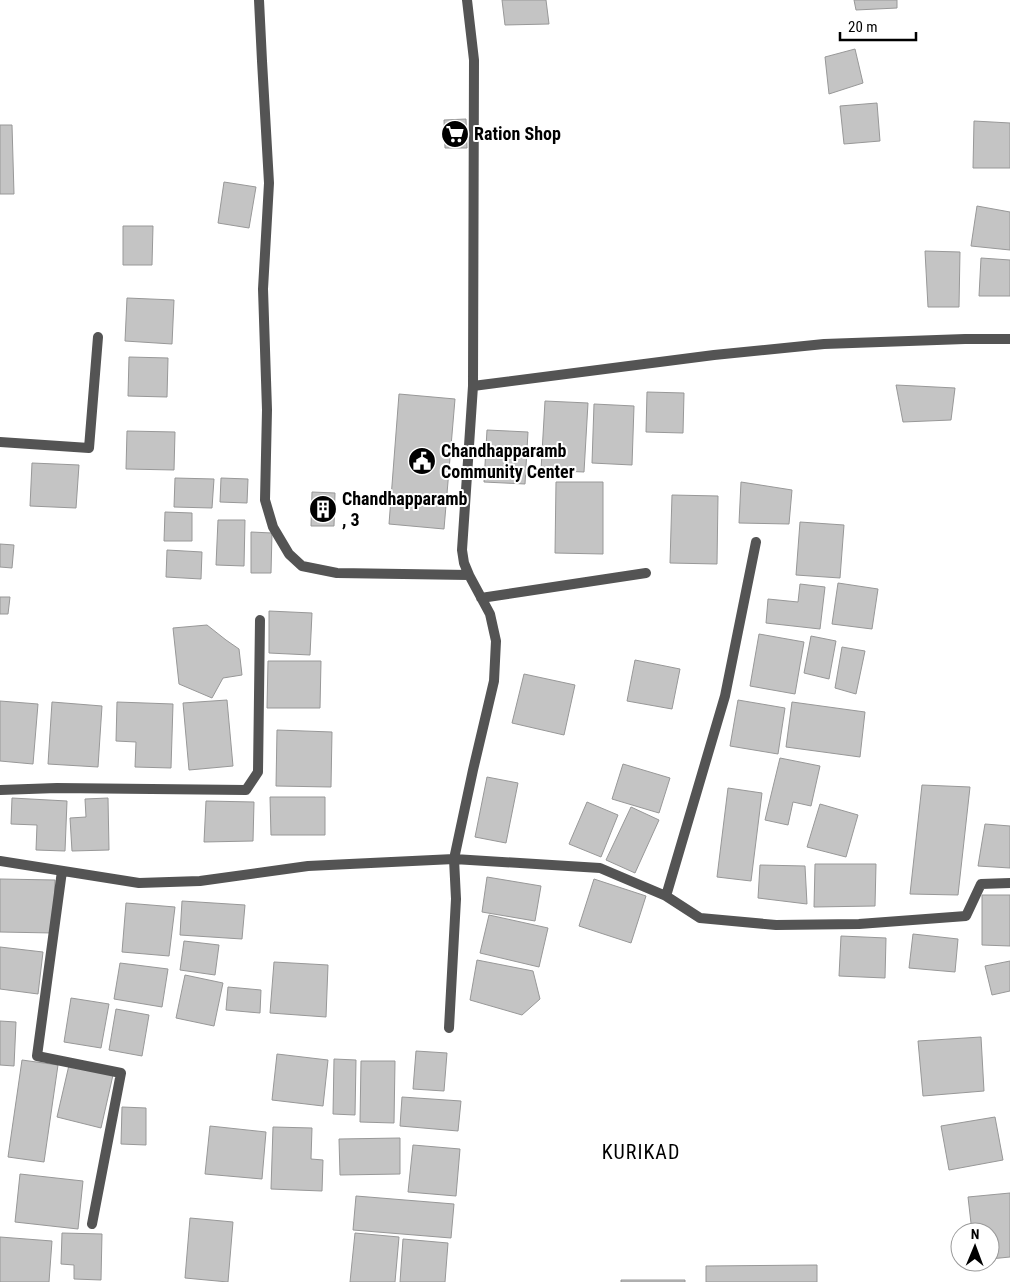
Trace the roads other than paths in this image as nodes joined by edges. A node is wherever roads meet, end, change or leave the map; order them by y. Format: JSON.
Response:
{"nodes":[{"id":1,"x":259,"y":0,"type":"edge"},
{"id":2,"x":466,"y":0,"type":"edge"},
{"id":3,"x":98,"y":337,"type":"dead end"},
{"id":4,"x":1010,"y":339,"type":"edge"},
{"id":5,"x":473,"y":386,"type":"junction"},
{"id":6,"x":0,"y":442,"type":"edge"},
{"id":7,"x":756,"y":542,"type":"dead end"},
{"id":8,"x":646,"y":573,"type":"dead end"},
{"id":9,"x":468,"y":575,"type":"junction"},
{"id":10,"x":482,"y":598,"type":"junction"},
{"id":11,"x":260,"y":620,"type":"dead end"},
{"id":12,"x":0,"y":790,"type":"edge"},
{"id":13,"x":454,"y":859,"type":"junction"},
{"id":14,"x":0,"y":861,"type":"edge"},
{"id":15,"x":62,"y":871,"type":"junction"},
{"id":16,"x":1010,"y":883,"type":"edge"},
{"id":17,"x":666,"y":896,"type":"junction"},
{"id":18,"x":449,"y":1028,"type":"dead end"},
{"id":19,"x":92,"y":1224,"type":"dead end"}],
"edges":[{"from":1,"to":9,"type":"street"},
{"from":2,"to":5,"type":"street"},
{"from":3,"to":6,"type":"street"},
{"from":4,"to":5,"type":"street"},
{"from":5,"to":9,"type":"street"},
{"from":7,"to":17,"type":"street"},
{"from":8,"to":10,"type":"street"},
{"from":9,"to":10,"type":"street"},
{"from":10,"to":13,"type":"street"},
{"from":11,"to":12,"type":"street"},
{"from":13,"to":15,"type":"street"},
{"from":13,"to":17,"type":"street"},
{"from":13,"to":18,"type":"street"},
{"from":14,"to":15,"type":"street"},
{"from":15,"to":19,"type":"street"},
{"from":16,"to":17,"type":"street"}]}
